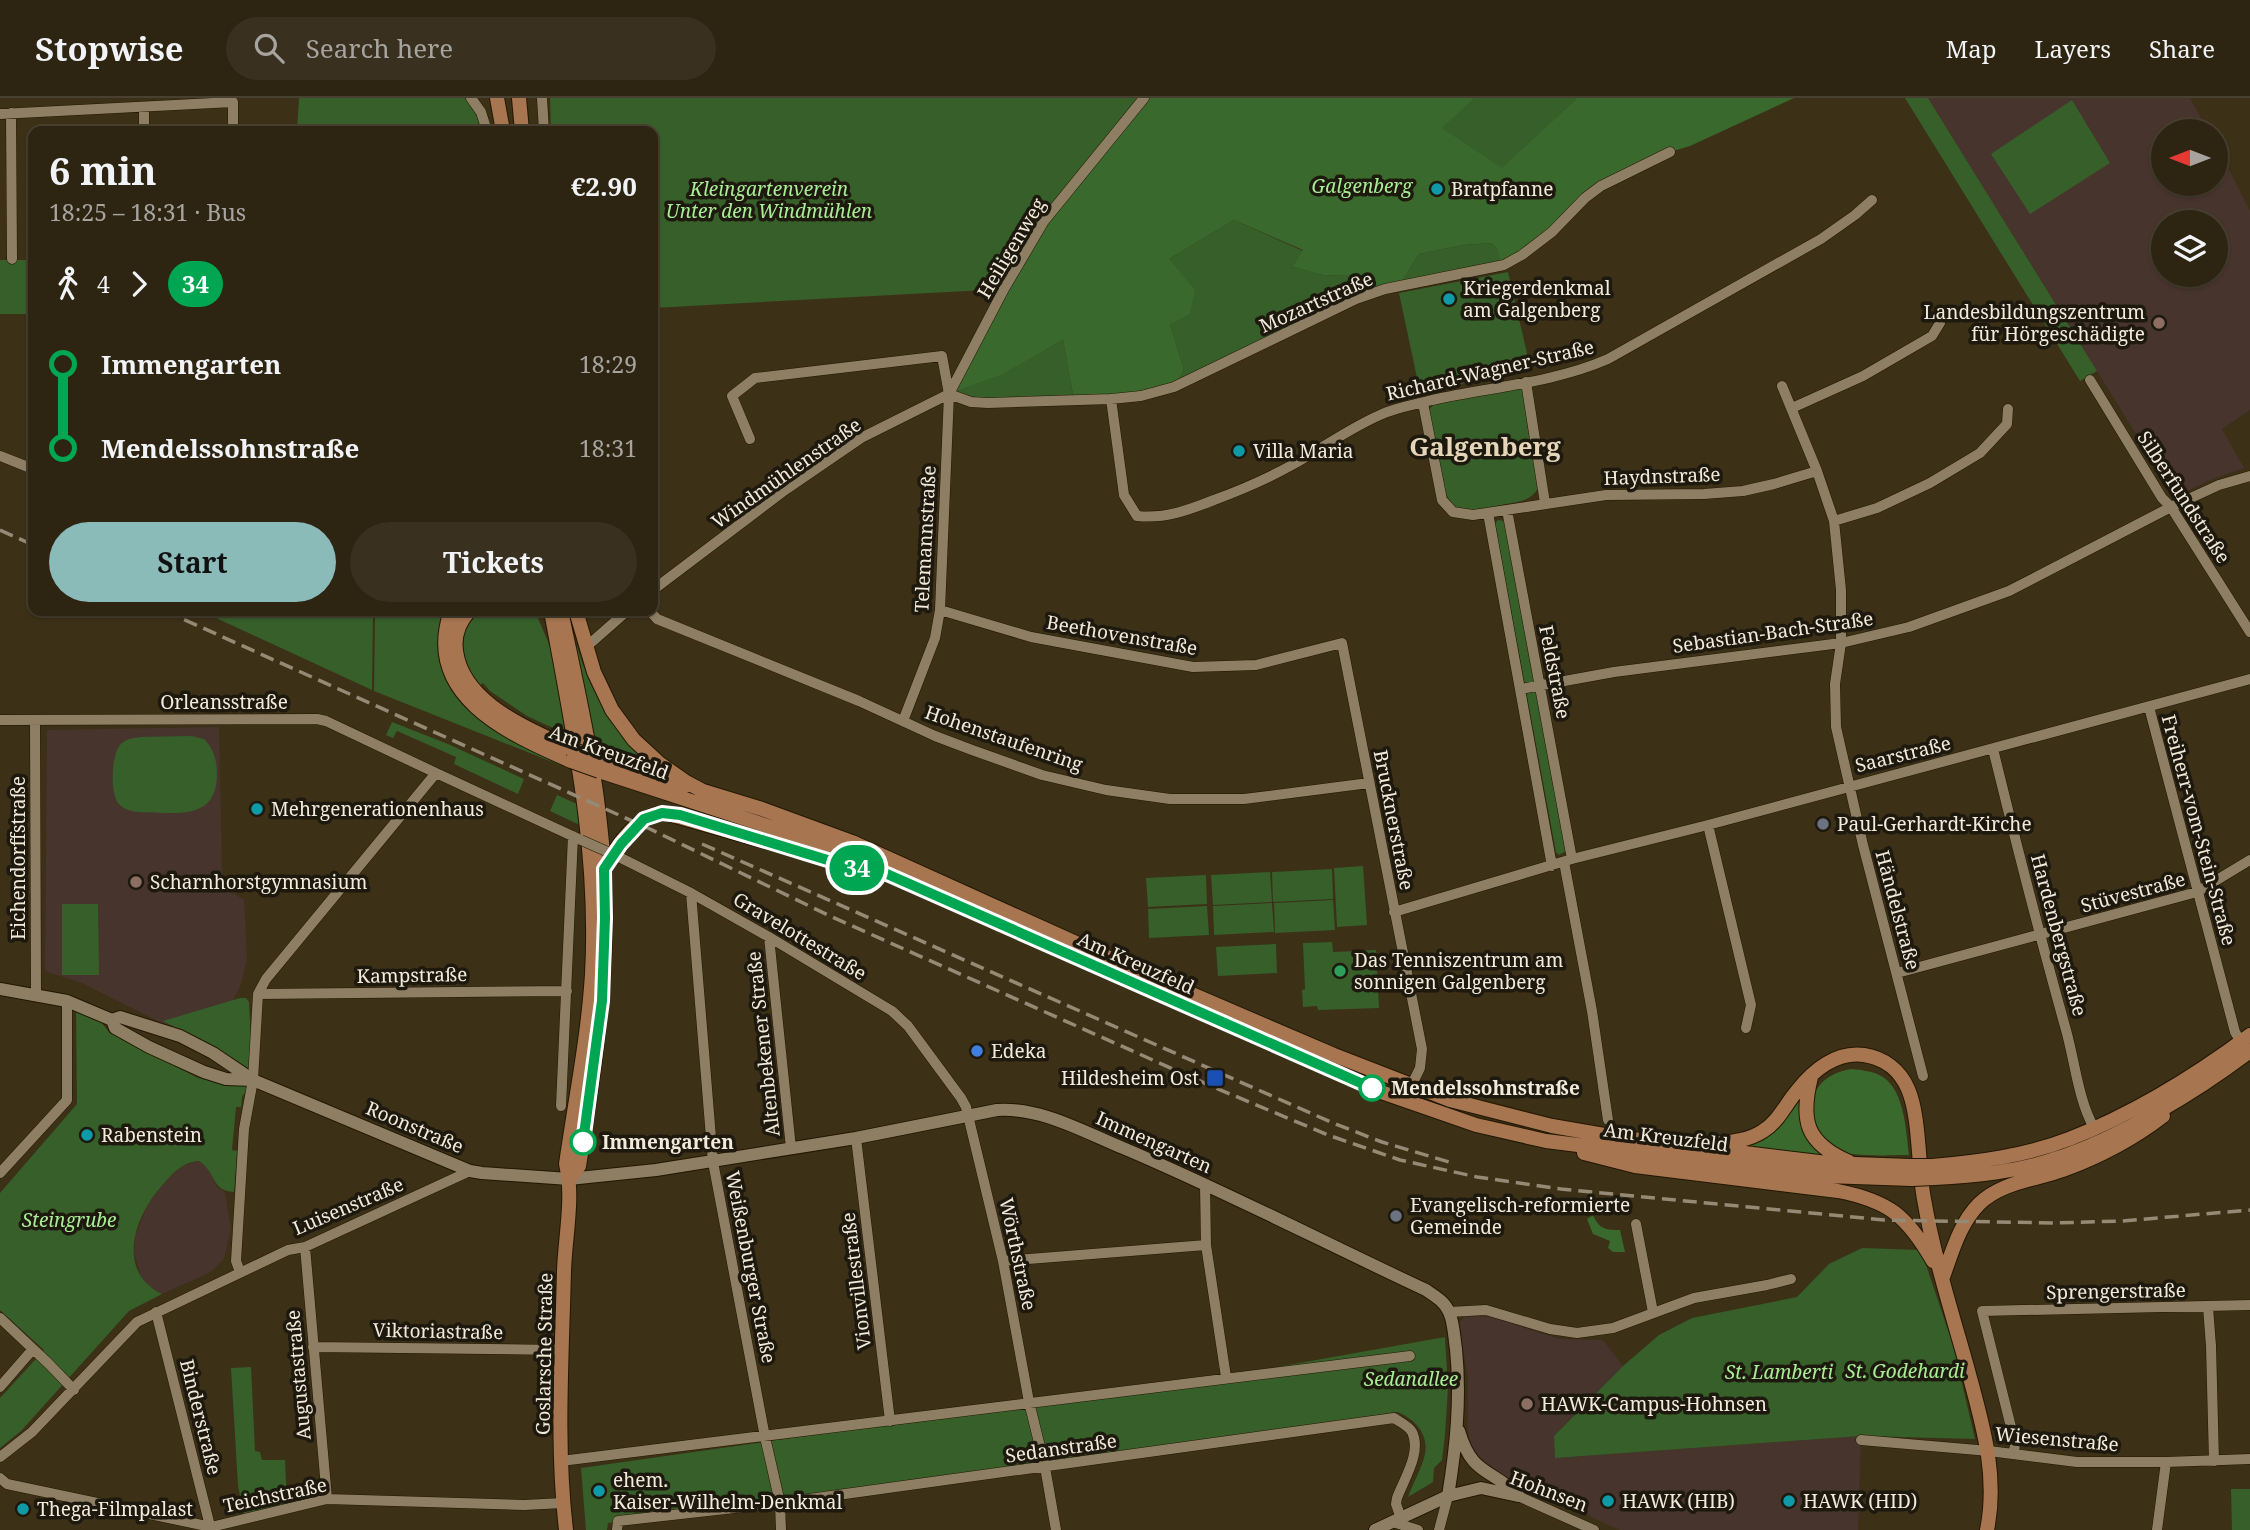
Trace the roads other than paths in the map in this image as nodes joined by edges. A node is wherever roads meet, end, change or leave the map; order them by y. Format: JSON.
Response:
{"nodes":[{"id":1,"x":471,"y":98,"type":"edge"},
{"id":2,"x":497,"y":98,"type":"edge"},
{"id":3,"x":519,"y":98,"type":"edge"},
{"id":4,"x":542,"y":98,"type":"edge"},
{"id":5,"x":1144,"y":98,"type":"edge"},
{"id":6,"x":197,"y":101,"type":"edge"},
{"id":7,"x":144,"y":107,"type":"junction"},
{"id":8,"x":12,"y":113,"type":"junction"},
{"id":9,"x":0,"y":114,"type":"edge"},
{"id":10,"x":144,"y":126,"type":"edge"},
{"id":11,"x":233,"y":126,"type":"edge"},
{"id":12,"x":485,"y":126,"type":"edge"},
{"id":13,"x":502,"y":126,"type":"edge"},
{"id":14,"x":522,"y":126,"type":"edge"},
{"id":15,"x":544,"y":126,"type":"edge"},
{"id":16,"x":1670,"y":152,"type":"dead end"},
{"id":17,"x":1872,"y":200,"type":"dead end"},
{"id":18,"x":12,"y":259,"type":"dead end"},
{"id":19,"x":1940,"y":323,"type":"dead end"},
{"id":20,"x":2090,"y":380,"type":"dead end"},
{"id":21,"x":1526,"y":382,"type":"junction"},
{"id":22,"x":1782,"y":386,"type":"dead end"},
{"id":23,"x":949,"y":394,"type":"junction"},
{"id":24,"x":1111,"y":399,"type":"junction"},
{"id":25,"x":1423,"y":402,"type":"junction"},
{"id":26,"x":1792,"y":408,"type":"junction"},
{"id":27,"x":2008,"y":409,"type":"dead end"},
{"id":28,"x":750,"y":439,"type":"dead end"},
{"id":29,"x":0,"y":456,"type":"edge"},
{"id":30,"x":28,"y":467,"type":"edge"},
{"id":31,"x":1817,"y":471,"type":"junction"},
{"id":32,"x":2250,"y":476,"type":"edge"},
{"id":33,"x":1545,"y":503,"type":"junction"},
{"id":34,"x":2171,"y":507,"type":"junction"},
{"id":35,"x":1507,"y":510,"type":"junction"},
{"id":36,"x":1488,"y":513,"type":"junction"},
{"id":37,"x":1834,"y":521,"type":"junction"},
{"id":38,"x":658,"y":586,"type":"edge"},
{"id":39,"x":940,"y":610,"type":"junction"},
{"id":40,"x":450,"y":616,"type":"edge"},
{"id":41,"x":466,"y":616,"type":"edge"},
{"id":42,"x":542,"y":616,"type":"edge"},
{"id":43,"x":552,"y":616,"type":"edge"},
{"id":44,"x":562,"y":616,"type":"edge"},
{"id":45,"x":577,"y":616,"type":"edge"},
{"id":46,"x":622,"y":616,"type":"edge"},
{"id":47,"x":654,"y":616,"type":"edge"},
{"id":48,"x":2250,"y":632,"type":"edge"},
{"id":49,"x":1342,"y":643,"type":"joint"},
{"id":50,"x":1841,"y":643,"type":"junction"},
{"id":51,"x":585,"y":648,"type":"junction"},
{"id":52,"x":562,"y":667,"type":"junction"},
{"id":53,"x":2250,"y":679,"type":"edge"},
{"id":54,"x":1540,"y":685,"type":"junction"},
{"id":55,"x":1521,"y":689,"type":"junction"},
{"id":56,"x":2148,"y":707,"type":"junction"},
{"id":57,"x":0,"y":720,"type":"edge"},
{"id":58,"x":35,"y":720,"type":"junction"},
{"id":59,"x":903,"y":721,"type":"junction"},
{"id":60,"x":575,"y":747,"type":"junction"},
{"id":61,"x":1993,"y":749,"type":"junction"},
{"id":62,"x":598,"y":765,"type":"junction"},
{"id":63,"x":436,"y":773,"type":"junction"},
{"id":64,"x":1369,"y":783,"type":"junction"},
{"id":65,"x":1849,"y":786,"type":"junction"},
{"id":66,"x":703,"y":791,"type":"junction"},
{"id":67,"x":1708,"y":825,"type":"junction"},
{"id":68,"x":577,"y":838,"type":"junction"},
{"id":69,"x":2250,"y":860,"type":"edge"},
{"id":70,"x":1568,"y":861,"type":"junction"},
{"id":71,"x":1552,"y":866,"type":"junction"},
{"id":72,"x":604,"y":869,"type":"junction"},
{"id":73,"x":887,"y":874,"type":"junction"},
{"id":74,"x":2197,"y":892,"type":"junction"},
{"id":75,"x":691,"y":893,"type":"junction"},
{"id":76,"x":1394,"y":912,"type":"junction"},
{"id":77,"x":2040,"y":935,"type":"junction"},
{"id":78,"x":769,"y":937,"type":"junction"},
{"id":79,"x":1896,"y":974,"type":"junction"},
{"id":80,"x":0,"y":989,"type":"edge"},
{"id":81,"x":567,"y":991,"type":"junction"},
{"id":82,"x":258,"y":994,"type":"junction"},
{"id":83,"x":36,"y":995,"type":"junction"},
{"id":84,"x":67,"y":1002,"type":"junction"},
{"id":85,"x":112,"y":1020,"type":"junction"},
{"id":86,"x":1746,"y":1028,"type":"dead end"},
{"id":87,"x":2247,"y":1043,"type":"edge"},
{"id":88,"x":1812,"y":1076,"type":"junction"},
{"id":89,"x":1923,"y":1076,"type":"dead end"},
{"id":90,"x":253,"y":1080,"type":"junction"},
{"id":91,"x":1413,"y":1085,"type":"junction"},
{"id":92,"x":2182,"y":1098,"type":"junction"},
{"id":93,"x":1404,"y":1101,"type":"junction"},
{"id":94,"x":561,"y":1106,"type":"dead end"},
{"id":95,"x":968,"y":1115,"type":"junction"},
{"id":96,"x":1608,"y":1120,"type":"dead end"},
{"id":97,"x":2094,"y":1128,"type":"junction"},
{"id":98,"x":856,"y":1138,"type":"junction"},
{"id":99,"x":1546,"y":1141,"type":"junction"},
{"id":100,"x":1694,"y":1147,"type":"junction"},
{"id":101,"x":791,"y":1148,"type":"junction"},
{"id":102,"x":713,"y":1162,"type":"junction"},
{"id":103,"x":1855,"y":1164,"type":"junction"},
{"id":104,"x":470,"y":1171,"type":"junction"},
{"id":105,"x":1911,"y":1172,"type":"junction"},
{"id":106,"x":1933,"y":1172,"type":"junction"},
{"id":107,"x":0,"y":1173,"type":"edge"},
{"id":108,"x":569,"y":1179,"type":"junction"},
{"id":109,"x":1205,"y":1185,"type":"junction"},
{"id":110,"x":1636,"y":1224,"type":"dead end"},
{"id":111,"x":1206,"y":1245,"type":"junction"},
{"id":112,"x":305,"y":1247,"type":"junction"},
{"id":113,"x":1003,"y":1261,"type":"junction"},
{"id":114,"x":240,"y":1272,"type":"junction"},
{"id":115,"x":1943,"y":1278,"type":"junction"},
{"id":116,"x":1791,"y":1279,"type":"dead end"},
{"id":117,"x":2250,"y":1305,"type":"edge"},
{"id":118,"x":2208,"y":1307,"type":"junction"},
{"id":119,"x":156,"y":1312,"type":"junction"},
{"id":120,"x":1449,"y":1312,"type":"junction"},
{"id":121,"x":1653,"y":1312,"type":"junction"},
{"id":122,"x":0,"y":1318,"type":"edge"},
{"id":123,"x":313,"y":1347,"type":"junction"},
{"id":124,"x":33,"y":1349,"type":"junction"},
{"id":125,"x":562,"y":1350,"type":"junction"},
{"id":126,"x":1410,"y":1356,"type":"dead end"},
{"id":127,"x":1226,"y":1377,"type":"junction"},
{"id":128,"x":0,"y":1387,"type":"edge"},
{"id":129,"x":74,"y":1390,"type":"junction"},
{"id":130,"x":1029,"y":1402,"type":"junction"},
{"id":131,"x":890,"y":1421,"type":"junction"},
{"id":132,"x":1457,"y":1424,"type":"junction"},
{"id":133,"x":765,"y":1437,"type":"junction"},
{"id":134,"x":1861,"y":1440,"type":"dead end"},
{"id":135,"x":1989,"y":1451,"type":"junction"},
{"id":136,"x":2014,"y":1454,"type":"junction"},
{"id":137,"x":0,"y":1457,"type":"edge"},
{"id":138,"x":2250,"y":1459,"type":"edge"},
{"id":139,"x":561,"y":1461,"type":"junction"},
{"id":140,"x":2214,"y":1461,"type":"junction"},
{"id":141,"x":2166,"y":1462,"type":"junction"},
{"id":142,"x":1045,"y":1467,"type":"junction"},
{"id":143,"x":0,"y":1478,"type":"edge"},
{"id":144,"x":1448,"y":1496,"type":"junction"},
{"id":145,"x":1518,"y":1496,"type":"junction"},
{"id":146,"x":327,"y":1499,"type":"junction"},
{"id":147,"x":564,"y":1503,"type":"junction"},
{"id":148,"x":780,"y":1503,"type":"junction"},
{"id":149,"x":1397,"y":1520,"type":"junction"},
{"id":150,"x":618,"y":1525,"type":"edge"},
{"id":151,"x":211,"y":1529,"type":"edge"},
{"id":152,"x":566,"y":1530,"type":"edge"},
{"id":153,"x":781,"y":1530,"type":"edge"},
{"id":154,"x":1056,"y":1530,"type":"edge"},
{"id":155,"x":1375,"y":1530,"type":"edge"},
{"id":156,"x":1418,"y":1530,"type":"edge"},
{"id":157,"x":1439,"y":1530,"type":"edge"},
{"id":158,"x":1594,"y":1530,"type":"edge"},
{"id":159,"x":1987,"y":1530,"type":"edge"},
{"id":160,"x":2157,"y":1530,"type":"edge"}],
"edges":[{"from":1,"to":12,"type":"street"},
{"from":2,"to":13,"type":"main road"},
{"from":3,"to":14,"type":"main road"},
{"from":4,"to":15,"type":"street"},
{"from":5,"to":23,"type":"street","name":"Heiligenweg"},
{"from":6,"to":7,"type":"street"},
{"from":6,"to":11,"type":"street"},
{"from":7,"to":8,"type":"street"},
{"from":7,"to":10,"type":"street"},
{"from":8,"to":9,"type":"street"},
{"from":8,"to":18,"type":"street"},
{"from":16,"to":24,"type":"street","name":"Mozartstraße"},
{"from":17,"to":21,"type":"street","name":"Richard-Wagner-Straße"},
{"from":19,"to":26,"type":"street"},
{"from":20,"to":34,"type":"street","name":"Silberfundstraße"},
{"from":21,"to":25,"type":"street","name":"Richard-Wagner-Straße"},
{"from":21,"to":33,"type":"street"},
{"from":22,"to":26,"type":"street","name":"Händelstraße"},
{"from":23,"to":24,"type":"street","name":"Mozartstraße"},
{"from":23,"to":28,"type":"street"},
{"from":23,"to":38,"type":"street","name":"Windmühlenstraße"},
{"from":23,"to":39,"type":"street","name":"Telemannstraße"},
{"from":24,"to":25,"type":"street","name":"Richard-Wagner-Straße"},
{"from":25,"to":36,"type":"street"},
{"from":26,"to":31,"type":"street","name":"Händelstraße"},
{"from":27,"to":37,"type":"street"},
{"from":29,"to":30,"type":"street"},
{"from":31,"to":33,"type":"street","name":"Haydnstraße"},
{"from":31,"to":37,"type":"street","name":"Händelstraße"},
{"from":32,"to":34,"type":"street","name":"Sebastian-Bach-Straße"},
{"from":33,"to":35,"type":"street","name":"Haydnstraße"},
{"from":34,"to":48,"type":"street","name":"Silberfundstraße"},
{"from":34,"to":50,"type":"street","name":"Sebastian-Bach-Straße"},
{"from":35,"to":36,"type":"street"},
{"from":35,"to":54,"type":"street","name":"Feldstraße"},
{"from":36,"to":55,"type":"street","name":"Feldstraße"},
{"from":37,"to":50,"type":"street","name":"Händelstraße"},
{"from":39,"to":49,"type":"street","name":"Beethovenstraße"},
{"from":39,"to":59,"type":"street","name":"Telemannstraße"},
{"from":40,"to":60,"type":"main road","name":"Am Kreuzfeld"},
{"from":41,"to":60,"type":"main road"},
{"from":42,"to":52,"type":"main road"},
{"from":43,"to":52,"type":"main road"},
{"from":44,"to":60,"type":"main road"},
{"from":45,"to":51,"type":"main road","name":"Am Kreuzfeld"},
{"from":46,"to":51,"type":"street"},
{"from":47,"to":59,"type":"street","name":"Hohenstaufenring"},
{"from":49,"to":64,"type":"street","name":"Brucknerstraße"},
{"from":50,"to":54,"type":"street","name":"Sebastian-Bach-Straße"},
{"from":50,"to":65,"type":"street","name":"Händelstraße"},
{"from":51,"to":66,"type":"main road","name":"Am Kreuzfeld"},
{"from":52,"to":60,"type":"main road"},
{"from":53,"to":56,"type":"street","name":"Saarstraße"},
{"from":54,"to":55,"type":"street","name":"Sebastian-Bach-Straße"},
{"from":54,"to":70,"type":"street","name":"Feldstraße"},
{"from":55,"to":71,"type":"street","name":"Feldstraße"},
{"from":56,"to":61,"type":"street","name":"Saarstraße"},
{"from":56,"to":74,"type":"street","name":"Freiherr-vom-Stein-Straße"},
{"from":57,"to":58,"type":"street","name":"Orleansstraße"},
{"from":58,"to":63,"type":"street","name":"Orleansstraße"},
{"from":58,"to":83,"type":"street","name":"Eichendorffstraße"},
{"from":59,"to":64,"type":"street","name":"Hohenstaufenring"},
{"from":60,"to":62,"type":"main road","bridge":true},
{"from":60,"to":72,"type":"main road"},
{"from":60,"to":108,"type":"main road","name":"Goslarsche Straße"},
{"from":61,"to":65,"type":"street","name":"Saarstraße"},
{"from":61,"to":77,"type":"street","name":"Hardenbergstraße"},
{"from":62,"to":66,"type":"main road"},
{"from":62,"to":73,"type":"main road","name":"Am Kreuzfeld"},
{"from":63,"to":68,"type":"street","name":"Orleansstraße"},
{"from":63,"to":82,"type":"street"},
{"from":64,"to":76,"type":"street","name":"Brucknerstraße"},
{"from":65,"to":67,"type":"street","name":"Saarstraße"},
{"from":65,"to":79,"type":"street","name":"Händelstraße"},
{"from":66,"to":91,"type":"main road","name":"Am Kreuzfeld"},
{"from":67,"to":70,"type":"street","name":"Saarstraße"},
{"from":67,"to":86,"type":"street"},
{"from":68,"to":75,"type":"street","name":"Gravelottestraße","bridge":true},
{"from":68,"to":81,"type":"street"},
{"from":69,"to":74,"type":"street","name":"Stüvestraße"},
{"from":70,"to":71,"type":"street","name":"Brucknerstraße"},
{"from":70,"to":96,"type":"street","name":"Feldstraße"},
{"from":71,"to":76,"type":"street","name":"Brucknerstraße"},
{"from":72,"to":73,"type":"main road"},
{"from":72,"to":108,"type":"main road"},
{"from":73,"to":93,"type":"main road","name":"Am Kreuzfeld"},
{"from":74,"to":77,"type":"street","name":"Stüvestraße"},
{"from":74,"to":87,"type":"street","name":"Freiherr-vom-Stein-Straße"},
{"from":75,"to":78,"type":"street","name":"Gravelottestraße"},
{"from":75,"to":102,"type":"street","name":"Weißenburger Straße"},
{"from":76,"to":91,"type":"street"},
{"from":77,"to":79,"type":"street","name":"Stüvestraße"},
{"from":77,"to":97,"type":"street","name":"Hardenbergstraße"},
{"from":78,"to":95,"type":"street","name":"Gravelottestraße"},
{"from":78,"to":101,"type":"street","name":"Altenbekener Straße"},
{"from":79,"to":89,"type":"street","name":"Händelstraße"},
{"from":80,"to":83,"type":"street"},
{"from":81,"to":82,"type":"street","name":"Kampstraße"},
{"from":81,"to":94,"type":"street"},
{"from":82,"to":90,"type":"street"},
{"from":83,"to":84,"type":"street"},
{"from":84,"to":85,"type":"street"},
{"from":84,"to":107,"type":"street"},
{"from":85,"to":90,"type":"street"},
{"from":85,"to":90,"type":"street"},
{"from":87,"to":92,"type":"main road"},
{"from":87,"to":97,"type":"main road"},
{"from":88,"to":100,"type":"main road"},
{"from":88,"to":103,"type":"main road"},
{"from":88,"to":115,"type":"main road"},
{"from":90,"to":104,"type":"street","name":"Roonstraße"},
{"from":90,"to":114,"type":"street"},
{"from":91,"to":93,"type":"street"},
{"from":91,"to":100,"type":"main road","name":"Am Kreuzfeld"},
{"from":92,"to":106,"type":"main road"},
{"from":92,"to":115,"type":"main road"},
{"from":93,"to":99,"type":"main road","name":"Am Kreuzfeld"},
{"from":95,"to":98,"type":"street","name":"Immengarten"},
{"from":95,"to":109,"type":"street","name":"Immengarten"},
{"from":95,"to":113,"type":"street","name":"Wörthstraße"},
{"from":97,"to":106,"type":"main road"},
{"from":98,"to":101,"type":"street","name":"Immengarten"},
{"from":98,"to":131,"type":"street","name":"Vionvillestraße"},
{"from":99,"to":105,"type":"main road","name":"Am Kreuzfeld"},
{"from":99,"to":115,"type":"main road"},
{"from":100,"to":103,"type":"main road","name":"Am Kreuzfeld"},
{"from":101,"to":102,"type":"street","name":"Immengarten"},
{"from":102,"to":108,"type":"street","name":"Immengarten"},
{"from":102,"to":133,"type":"street","name":"Weißenburger Straße"},
{"from":103,"to":105,"type":"main road","name":"Am Kreuzfeld"},
{"from":104,"to":108,"type":"street","name":"Roonstraße"},
{"from":104,"to":112,"type":"street","name":"Luisenstraße"},
{"from":105,"to":106,"type":"main road","bridge":true},
{"from":108,"to":125,"type":"main road","name":"Goslarsche Straße"},
{"from":109,"to":111,"type":"street"},
{"from":109,"to":120,"type":"street","name":"Immengarten"},
{"from":110,"to":121,"type":"street"},
{"from":111,"to":113,"type":"street"},
{"from":111,"to":127,"type":"street"},
{"from":112,"to":114,"type":"street","name":"Luisenstraße"},
{"from":112,"to":123,"type":"street","name":"Augustastraße"},
{"from":113,"to":130,"type":"street","name":"Wörthstraße"},
{"from":114,"to":119,"type":"street"},
{"from":115,"to":135,"type":"main road"},
{"from":116,"to":121,"type":"street"},
{"from":117,"to":118,"type":"street","name":"Sprengerstraße"},
{"from":118,"to":136,"type":"street","name":"Sprengerstraße"},
{"from":118,"to":140,"type":"street"},
{"from":119,"to":129,"type":"street"},
{"from":119,"to":151,"type":"street","name":"Binderstraße"},
{"from":120,"to":121,"type":"street"},
{"from":120,"to":132,"type":"street"},
{"from":122,"to":124,"type":"street"},
{"from":123,"to":125,"type":"street","name":"Viktoriastraße"},
{"from":123,"to":146,"type":"street","name":"Augustastraße"},
{"from":124,"to":128,"type":"street"},
{"from":124,"to":129,"type":"street"},
{"from":125,"to":139,"type":"main road","name":"Goslarsche Straße"},
{"from":126,"to":127,"type":"street"},
{"from":127,"to":130,"type":"street"},
{"from":129,"to":137,"type":"street"},
{"from":130,"to":131,"type":"street"},
{"from":130,"to":142,"type":"street","name":"Wörthstraße"},
{"from":131,"to":133,"type":"street"},
{"from":132,"to":144,"type":"street"},
{"from":132,"to":145,"type":"street"},
{"from":133,"to":139,"type":"street"},
{"from":133,"to":148,"type":"street","name":"Weißenburger Straße"},
{"from":134,"to":135,"type":"street","name":"Wiesenstraße"},
{"from":135,"to":136,"type":"street","name":"Wiesenstraße"},
{"from":135,"to":159,"type":"main road"},
{"from":136,"to":141,"type":"street","name":"Wiesenstraße"},
{"from":138,"to":140,"type":"street","name":"Wiesenstraße"},
{"from":139,"to":147,"type":"main road","name":"Goslarsche Straße"},
{"from":140,"to":141,"type":"street","name":"Wiesenstraße"},
{"from":141,"to":160,"type":"street"},
{"from":142,"to":148,"type":"street","name":"Sedanstraße"},
{"from":142,"to":149,"type":"street","name":"Sedanstraße"},
{"from":142,"to":154,"type":"street","name":"Wörthstraße"},
{"from":143,"to":151,"type":"street","name":"Teichstraße"},
{"from":144,"to":145,"type":"street","name":"Hohnsen"},
{"from":144,"to":149,"type":"street","name":"Hohnsen"},
{"from":144,"to":157,"type":"street"},
{"from":145,"to":158,"type":"street","name":"Hohnsen"},
{"from":146,"to":147,"type":"street","name":"Teichstraße"},
{"from":146,"to":151,"type":"street","name":"Teichstraße"},
{"from":147,"to":152,"type":"main road","name":"Goslarsche Straße"},
{"from":148,"to":150,"type":"street","name":"Sedanstraße"},
{"from":148,"to":153,"type":"street","name":"Weißenburger Straße"},
{"from":149,"to":155,"type":"street","name":"Hohnsen"},
{"from":149,"to":156,"type":"street"}]}
